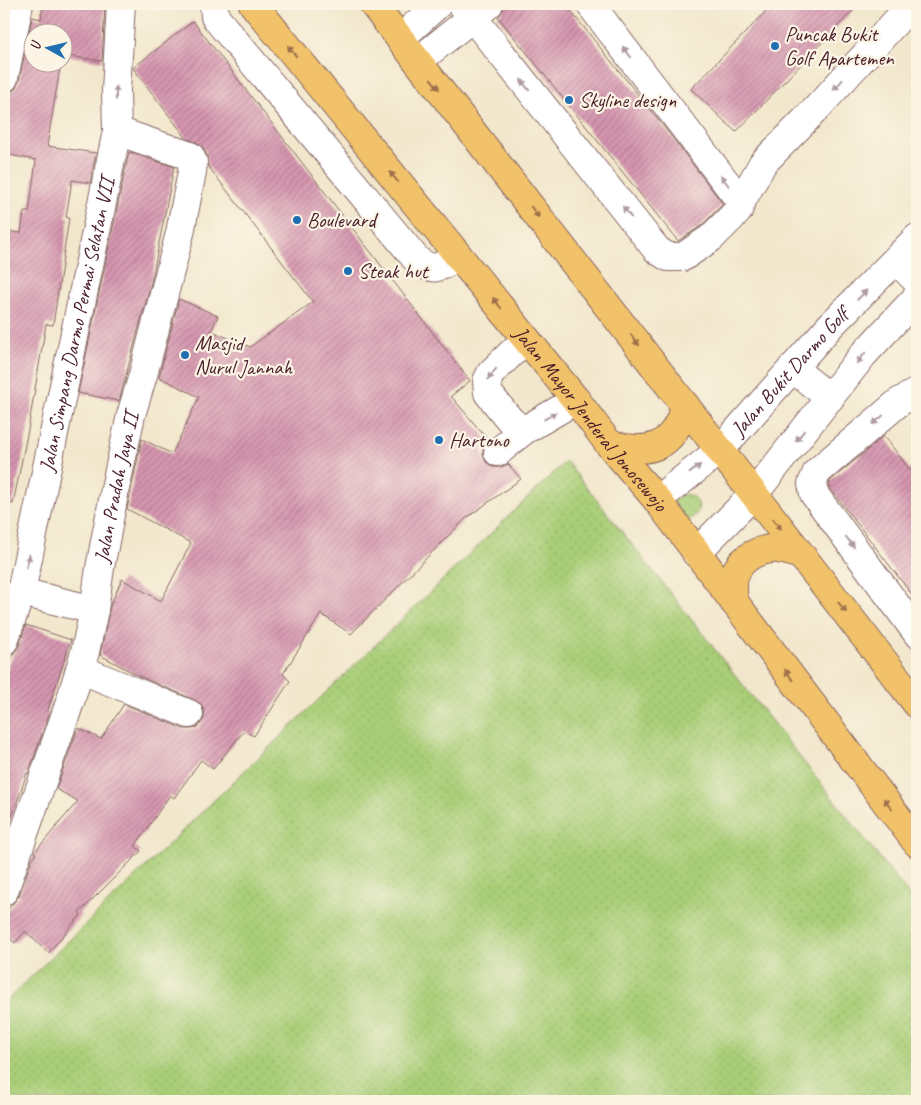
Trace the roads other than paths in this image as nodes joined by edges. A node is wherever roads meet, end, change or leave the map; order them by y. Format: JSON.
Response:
{"nodes":[{"id":1,"x":19,"y":4,"type":"edge"},
{"id":2,"x":121,"y":4,"type":"edge"},
{"id":3,"x":214,"y":4,"type":"edge"},
{"id":4,"x":253,"y":4,"type":"edge"},
{"id":5,"x":373,"y":4,"type":"edge"},
{"id":6,"x":438,"y":4,"type":"edge"},
{"id":7,"x":590,"y":4,"type":"edge"},
{"id":8,"x":906,"y":6,"type":"edge"},
{"id":9,"x":474,"y":8,"type":"edge"},
{"id":10,"x":400,"y":39,"type":"junction"},
{"id":11,"x":418,"y":62,"type":"junction"},
{"id":12,"x":4,"y":78,"type":"edge"},
{"id":13,"x":116,"y":131,"type":"junction"},
{"id":14,"x":741,"y":202,"type":"junction"},
{"id":15,"x":917,"y":238,"type":"edge"},
{"id":16,"x":458,"y":256,"type":"junction"},
{"id":17,"x":896,"y":260,"type":"junction"},
{"id":18,"x":917,"y":281,"type":"edge"},
{"id":19,"x":917,"y":297,"type":"edge"},
{"id":20,"x":526,"y":339,"type":"junction"},
{"id":21,"x":792,"y":368,"type":"junction"},
{"id":22,"x":917,"y":392,"type":"edge"},
{"id":23,"x":830,"y":398,"type":"junction"},
{"id":24,"x":576,"y":400,"type":"junction"},
{"id":25,"x":686,"y":405,"type":"junction"},
{"id":26,"x":523,"y":431,"type":"junction"},
{"id":27,"x":609,"y":444,"type":"junction"},
{"id":28,"x":720,"y":450,"type":"junction"},
{"id":29,"x":498,"y":452,"type":"dead end"},
{"id":30,"x":754,"y":494,"type":"junction"},
{"id":31,"x":656,"y":500,"type":"junction"},
{"id":32,"x":696,"y":553,"type":"junction"},
{"id":33,"x":801,"y":555,"type":"junction"},
{"id":34,"x":22,"y":592,"type":"junction"},
{"id":35,"x":734,"y":602,"type":"junction"},
{"id":36,"x":94,"y":610,"type":"junction"},
{"id":37,"x":917,"y":633,"type":"edge"},
{"id":38,"x":4,"y":641,"type":"edge"},
{"id":39,"x":80,"y":669,"type":"junction"},
{"id":40,"x":917,"y":704,"type":"edge"},
{"id":41,"x":188,"y":714,"type":"dead end"},
{"id":42,"x":917,"y":843,"type":"edge"},
{"id":43,"x":4,"y":891,"type":"edge"}],
"edges":[{"from":1,"to":12,"type":"street"},
{"from":13,"to":2,"type":"street","name":"Jalan Simpang Darmo Permai Selatan VII","one_way":true},
{"from":3,"to":16,"type":"street"},
{"from":16,"to":4,"type":"main road","name":"Jalan Mayor Jenderal Jonosewojo","one_way":true},
{"from":5,"to":10,"type":"main road"},
{"from":6,"to":10,"type":"street"},
{"from":14,"to":7,"type":"street","one_way":true},
{"from":8,"to":14,"type":"street","one_way":true},
{"from":9,"to":11,"type":"street"},
{"from":14,"to":9,"type":"street","one_way":true},
{"from":10,"to":11,"type":"main road"},
{"from":11,"to":25,"type":"main road","one_way":true},
{"from":34,"to":13,"type":"street","name":"Jalan Simpang Darmo Permai Selatan VII","one_way":true},
{"from":13,"to":36,"type":"street","name":"Jalan Pradah Jaya II"},
{"from":15,"to":17,"type":"street","name":"Jalan Bukit Darmo Golf"},
{"from":20,"to":16,"type":"main road","name":"Jalan Mayor Jenderal Jonosewojo","one_way":true},
{"from":17,"to":18,"type":"street"},
{"from":21,"to":17,"type":"street","name":"Jalan Bukit Darmo Golf","one_way":true},
{"from":19,"to":23,"type":"street","name":"Jalan Bukit Darmo Golf","one_way":true},
{"from":20,"to":24,"type":"main road","name":"Jalan Mayor Jenderal Jonosewojo"},
{"from":20,"to":26,"type":"street","one_way":true},
{"from":21,"to":23,"type":"street"},
{"from":21,"to":28,"type":"street","name":"Jalan Bukit Darmo Golf"},
{"from":22,"to":37,"type":"street","one_way":true},
{"from":23,"to":30,"type":"street","name":"Jalan Bukit Darmo Golf","one_way":true},
{"from":26,"to":24,"type":"street","one_way":true},
{"from":24,"to":27,"type":"main road","name":"Jalan Mayor Jenderal Jonosewojo"},
{"from":25,"to":27,"type":"main road"},
{"from":25,"to":28,"type":"main road"},
{"from":26,"to":29,"type":"street"},
{"from":27,"to":31,"type":"main road","name":"Jalan Mayor Jenderal Jonosewojo"},
{"from":28,"to":30,"type":"main road"},
{"from":31,"to":28,"type":"street","name":"Jalan Bukit Darmo Golf","one_way":true},
{"from":30,"to":32,"type":"street","name":"Jalan Bukit Darmo Golf"},
{"from":30,"to":33,"type":"main road","one_way":true},
{"from":31,"to":32,"type":"main road","name":"Jalan Mayor Jenderal Jonosewojo"},
{"from":32,"to":35,"type":"main road","name":"Jalan Mayor Jenderal Jonosewojo"},
{"from":33,"to":35,"type":"main road"},
{"from":33,"to":40,"type":"main road","one_way":true},
{"from":34,"to":36,"type":"street"},
{"from":34,"to":38,"type":"street","name":"Jalan Simpang Darmo Permai Selatan VII"},
{"from":42,"to":35,"type":"main road","name":"Jalan Mayor Jenderal Jonosewojo","one_way":true},
{"from":36,"to":39,"type":"street","name":"Jalan Pradah Jaya II"},
{"from":39,"to":41,"type":"street"},
{"from":39,"to":43,"type":"street","name":"Jalan Pradah Jaya II"}]}
